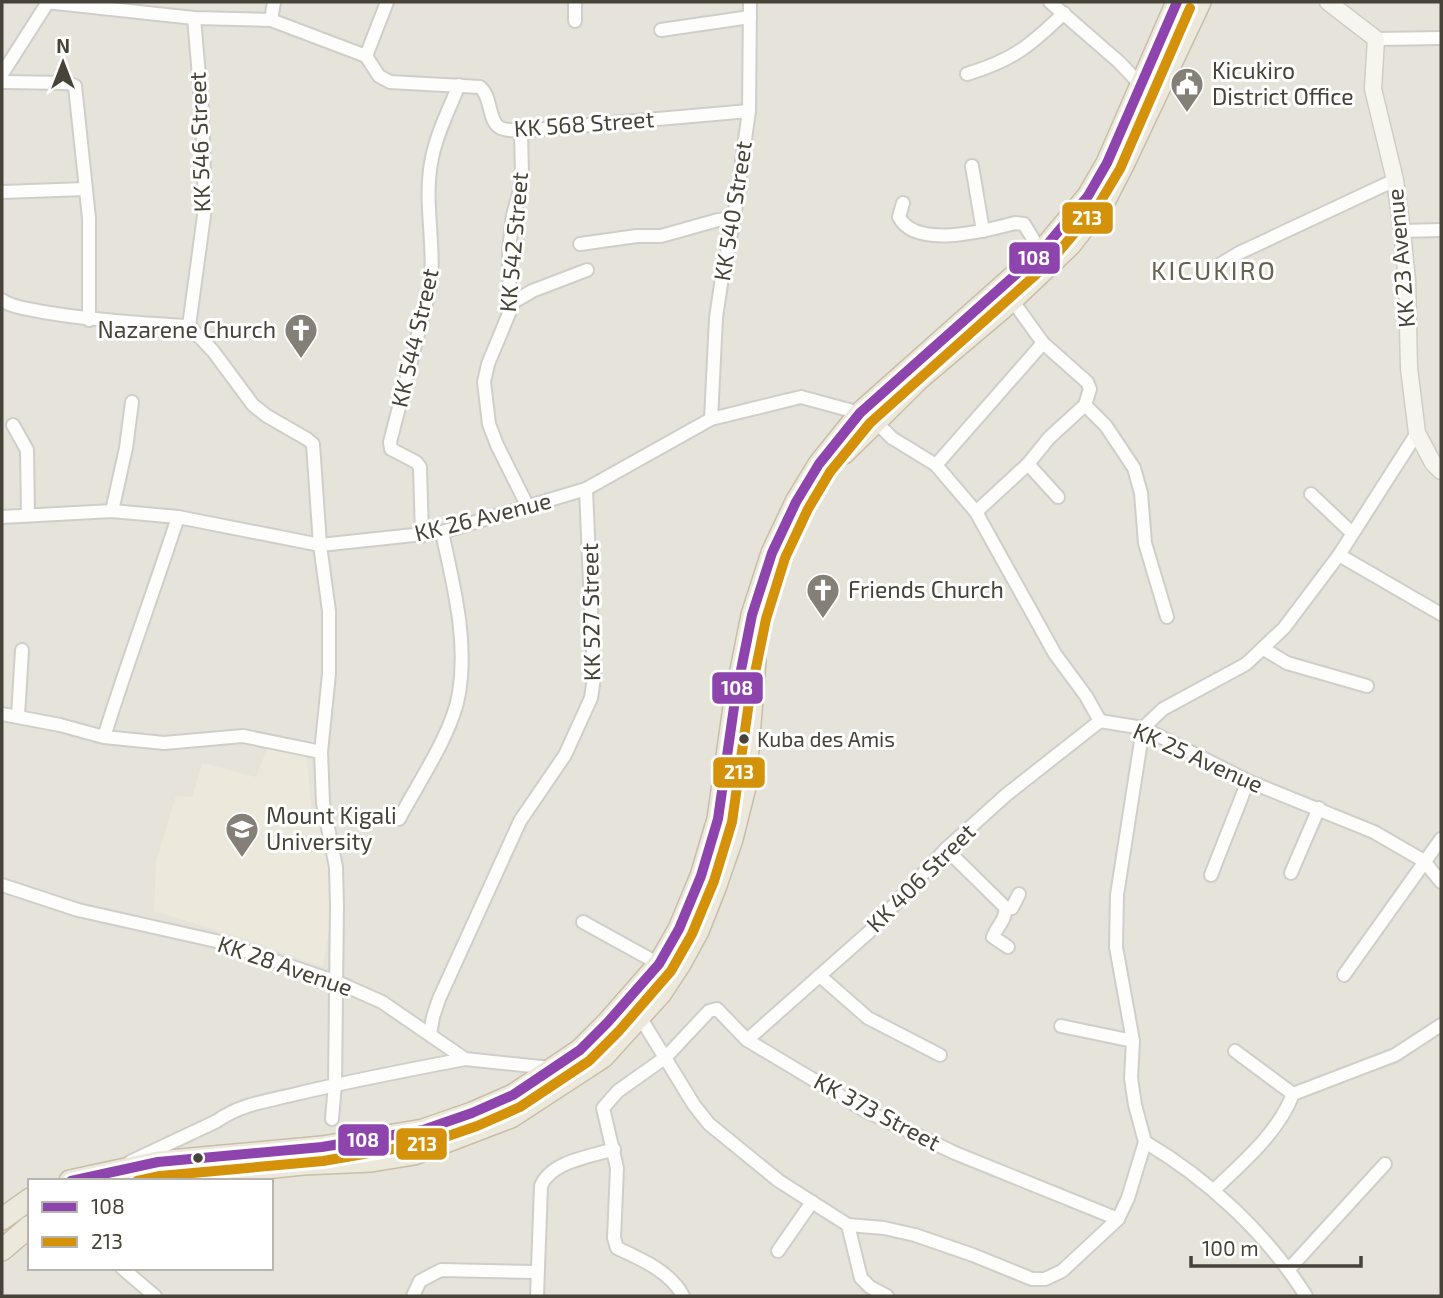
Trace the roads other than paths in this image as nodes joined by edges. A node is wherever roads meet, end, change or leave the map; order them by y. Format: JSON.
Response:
{"nodes":[{"id":1,"x":47,"y":2,"type":"edge"},
{"id":2,"x":274,"y":2,"type":"edge"},
{"id":3,"x":387,"y":2,"type":"edge"},
{"id":4,"x":575,"y":2,"type":"edge"},
{"id":5,"x":750,"y":2,"type":"edge"},
{"id":6,"x":1050,"y":2,"type":"edge"},
{"id":7,"x":1177,"y":2,"type":"edge"},
{"id":8,"x":1200,"y":2,"type":"edge"},
{"id":9,"x":1328,"y":2,"type":"edge"},
{"id":10,"x":160,"y":7,"type":"edge"},
{"id":11,"x":1064,"y":13,"type":"junction"},
{"id":12,"x":750,"y":17,"type":"junction"},
{"id":13,"x":194,"y":18,"type":"junction"},
{"id":14,"x":271,"y":20,"type":"junction"},
{"id":15,"x":575,"y":21,"type":"dead end"},
{"id":16,"x":661,"y":30,"type":"dead end"},
{"id":17,"x":1441,"y":38,"type":"edge"},
{"id":18,"x":1376,"y":39,"type":"junction"},
{"id":19,"x":366,"y":56,"type":"junction"},
{"id":20,"x":2,"y":74,"type":"edge"},
{"id":21,"x":967,"y":74,"type":"dead end"},
{"id":22,"x":2,"y":82,"type":"edge"},
{"id":23,"x":458,"y":85,"type":"junction"},
{"id":24,"x":1141,"y":85,"type":"junction"},
{"id":25,"x":749,"y":111,"type":"junction"},
{"id":26,"x":521,"y":131,"type":"junction"},
{"id":27,"x":972,"y":166,"type":"dead end"},
{"id":28,"x":1395,"y":180,"type":"junction"},
{"id":29,"x":85,"y":189,"type":"junction"},
{"id":30,"x":2,"y":192,"type":"edge"},
{"id":31,"x":903,"y":203,"type":"dead end"},
{"id":32,"x":734,"y":218,"type":"junction"},
{"id":33,"x":1441,"y":230,"type":"edge"},
{"id":34,"x":983,"y":231,"type":"junction"},
{"id":35,"x":1402,"y":231,"type":"junction"},
{"id":36,"x":580,"y":244,"type":"dead end"},
{"id":37,"x":1041,"y":252,"type":"junction"},
{"id":38,"x":1219,"y":265,"type":"dead end"},
{"id":39,"x":587,"y":270,"type":"dead end"},
{"id":40,"x":2,"y":300,"type":"edge"},
{"id":41,"x":1012,"y":300,"type":"junction"},
{"id":42,"x":510,"y":304,"type":"junction"},
{"id":43,"x":89,"y":320,"type":"junction"},
{"id":44,"x":188,"y":326,"type":"junction"},
{"id":45,"x":1044,"y":343,"type":"junction"},
{"id":46,"x":132,"y":402,"type":"dead end"},
{"id":47,"x":1085,"y":405,"type":"junction"},
{"id":48,"x":867,"y":417,"type":"junction"},
{"id":49,"x":711,"y":419,"type":"junction"},
{"id":50,"x":13,"y":425,"type":"dead end"},
{"id":51,"x":1417,"y":433,"type":"junction"},
{"id":52,"x":1028,"y":464,"type":"junction"},
{"id":53,"x":936,"y":465,"type":"junction"},
{"id":54,"x":1441,"y":471,"type":"edge"},
{"id":55,"x":586,"y":489,"type":"junction"},
{"id":56,"x":1311,"y":494,"type":"dead end"},
{"id":57,"x":1058,"y":497,"type":"dead end"},
{"id":58,"x":528,"y":507,"type":"junction"},
{"id":59,"x":112,"y":511,"type":"junction"},
{"id":60,"x":976,"y":512,"type":"junction"},
{"id":61,"x":28,"y":515,"type":"junction"},
{"id":62,"x":2,"y":517,"type":"edge"},
{"id":63,"x":178,"y":517,"type":"junction"},
{"id":64,"x":442,"y":532,"type":"junction"},
{"id":65,"x":1352,"y":533,"type":"junction"},
{"id":66,"x":422,"y":536,"type":"junction"},
{"id":67,"x":320,"y":545,"type":"junction"},
{"id":68,"x":1339,"y":555,"type":"junction"},
{"id":69,"x":1441,"y":614,"type":"edge"},
{"id":70,"x":1167,"y":617,"type":"dead end"},
{"id":71,"x":1264,"y":649,"type":"junction"},
{"id":72,"x":22,"y":650,"type":"dead end"},
{"id":73,"x":1367,"y":686,"type":"dead end"},
{"id":74,"x":2,"y":714,"type":"edge"},
{"id":75,"x":18,"y":716,"type":"junction"},
{"id":76,"x":1100,"y":721,"type":"junction"},
{"id":77,"x":1143,"y":728,"type":"junction"},
{"id":78,"x":104,"y":737,"type":"junction"},
{"id":79,"x":321,"y":752,"type":"junction"},
{"id":80,"x":1248,"y":781,"type":"junction"},
{"id":81,"x":1319,"y":808,"type":"junction"},
{"id":82,"x":399,"y":819,"type":"dead end"},
{"id":83,"x":1441,"y":839,"type":"edge"},
{"id":84,"x":946,"y":849,"type":"junction"},
{"id":85,"x":1424,"y":862,"type":"junction"},
{"id":86,"x":1291,"y":873,"type":"dead end"},
{"id":87,"x":1211,"y":875,"type":"dead end"},
{"id":88,"x":1441,"y":882,"type":"edge"},
{"id":89,"x":2,"y":885,"type":"edge"},
{"id":90,"x":1019,"y":894,"type":"dead end"},
{"id":91,"x":1006,"y":909,"type":"junction"},
{"id":92,"x":583,"y":922,"type":"dead end"},
{"id":93,"x":1008,"y":947,"type":"dead end"},
{"id":94,"x":659,"y":964,"type":"junction"},
{"id":95,"x":1344,"y":975,"type":"dead end"},
{"id":96,"x":820,"y":976,"type":"junction"},
{"id":97,"x":337,"y":982,"type":"junction"},
{"id":98,"x":632,"y":1010,"type":"junction"},
{"id":99,"x":1441,"y":1025,"type":"edge"},
{"id":100,"x":1061,"y":1026,"type":"dead end"},
{"id":101,"x":430,"y":1034,"type":"junction"},
{"id":102,"x":747,"y":1040,"type":"junction"},
{"id":103,"x":1133,"y":1041,"type":"junction"},
{"id":104,"x":1235,"y":1051,"type":"dead end"},
{"id":105,"x":940,"y":1055,"type":"dead end"},
{"id":106,"x":666,"y":1057,"type":"junction"},
{"id":107,"x":465,"y":1059,"type":"junction"},
{"id":108,"x":555,"y":1068,"type":"junction"},
{"id":109,"x":335,"y":1084,"type":"junction"},
{"id":110,"x":1293,"y":1094,"type":"junction"},
{"id":111,"x":332,"y":1119,"type":"dead end"},
{"id":112,"x":1145,"y":1142,"type":"junction"},
{"id":113,"x":614,"y":1149,"type":"junction"},
{"id":114,"x":1385,"y":1164,"type":"dead end"},
{"id":115,"x":113,"y":1170,"type":"junction"},
{"id":116,"x":77,"y":1179,"type":"edge"},
{"id":117,"x":163,"y":1179,"type":"edge"},
{"id":118,"x":1214,"y":1190,"type":"junction"},
{"id":119,"x":28,"y":1200,"type":"edge"},
{"id":120,"x":812,"y":1202,"type":"junction"},
{"id":121,"x":2,"y":1219,"type":"edge"},
{"id":122,"x":1118,"y":1219,"type":"junction"},
{"id":123,"x":848,"y":1225,"type":"junction"},
{"id":124,"x":28,"y":1228,"type":"edge"},
{"id":125,"x":2,"y":1250,"type":"edge"},
{"id":126,"x":778,"y":1251,"type":"dead end"},
{"id":127,"x":1289,"y":1269,"type":"junction"},
{"id":128,"x":124,"y":1270,"type":"edge"},
{"id":129,"x":537,"y":1272,"type":"junction"},
{"id":130,"x":155,"y":1296,"type":"edge"},
{"id":131,"x":413,"y":1296,"type":"edge"},
{"id":132,"x":537,"y":1296,"type":"edge"},
{"id":133,"x":683,"y":1296,"type":"edge"},
{"id":134,"x":887,"y":1296,"type":"edge"},
{"id":135,"x":1306,"y":1296,"type":"edge"}],
"edges":[{"from":1,"to":10,"type":"street","name":"KK 568 Street"},
{"from":1,"to":20,"type":"street"},
{"from":2,"to":14,"type":"street"},
{"from":3,"to":19,"type":"street"},
{"from":4,"to":15,"type":"street"},
{"from":5,"to":12,"type":"street","name":"KK 540 Street"},
{"from":6,"to":11,"type":"street"},
{"from":7,"to":24,"type":"highway"},
{"from":8,"to":41,"type":"highway"},
{"from":9,"to":18,"type":"main road"},
{"from":10,"to":13,"type":"street","name":"KK 568 Street"},
{"from":11,"to":21,"type":"street"},
{"from":11,"to":24,"type":"street"},
{"from":12,"to":16,"type":"street"},
{"from":12,"to":25,"type":"street","name":"KK 540 Street"},
{"from":13,"to":14,"type":"street","name":"KK 568 Street"},
{"from":13,"to":44,"type":"street","name":"KK 546 Street"},
{"from":14,"to":19,"type":"street","name":"KK 568 Street"},
{"from":17,"to":18,"type":"street"},
{"from":18,"to":28,"type":"main road","name":"KK 23 Avenue"},
{"from":19,"to":23,"type":"street","name":"KK 568 Street"},
{"from":22,"to":29,"type":"street"},
{"from":23,"to":26,"type":"street","name":"KK 568 Street"},
{"from":23,"to":66,"type":"street","name":"KK 544 Street"},
{"from":24,"to":37,"type":"highway"},
{"from":25,"to":26,"type":"street","name":"KK 568 Street"},
{"from":25,"to":32,"type":"street","name":"KK 540 Street"},
{"from":26,"to":42,"type":"street","name":"KK 542 Street"},
{"from":27,"to":34,"type":"street"},
{"from":28,"to":35,"type":"main road","name":"KK 23 Avenue"},
{"from":28,"to":38,"type":"street"},
{"from":29,"to":30,"type":"street"},
{"from":29,"to":43,"type":"street"},
{"from":31,"to":34,"type":"street"},
{"from":32,"to":36,"type":"street"},
{"from":32,"to":49,"type":"street","name":"KK 540 Street"},
{"from":33,"to":35,"type":"street"},
{"from":34,"to":37,"type":"street"},
{"from":35,"to":51,"type":"main road","name":"KK 23 Avenue"},
{"from":37,"to":48,"type":"highway"},
{"from":39,"to":42,"type":"street"},
{"from":40,"to":43,"type":"street"},
{"from":41,"to":45,"type":"street"},
{"from":41,"to":48,"type":"highway"},
{"from":42,"to":58,"type":"street","name":"KK 542 Street"},
{"from":43,"to":44,"type":"street"},
{"from":44,"to":67,"type":"street"},
{"from":45,"to":47,"type":"street"},
{"from":45,"to":53,"type":"street"},
{"from":46,"to":59,"type":"street"},
{"from":47,"to":52,"type":"street"},
{"from":47,"to":70,"type":"street"},
{"from":48,"to":49,"type":"street","name":"KK 26 Avenue"},
{"from":48,"to":53,"type":"street"},
{"from":48,"to":94,"type":"highway"},
{"from":48,"to":98,"type":"highway"},
{"from":49,"to":55,"type":"street","name":"KK 26 Avenue"},
{"from":50,"to":61,"type":"street"},
{"from":51,"to":54,"type":"main road","name":"KK 23 Avenue"},
{"from":51,"to":65,"type":"street"},
{"from":52,"to":57,"type":"street"},
{"from":52,"to":60,"type":"street"},
{"from":53,"to":60,"type":"street"},
{"from":55,"to":58,"type":"street","name":"KK 26 Avenue"},
{"from":55,"to":101,"type":"street","name":"KK 527 Street"},
{"from":56,"to":65,"type":"street"},
{"from":58,"to":64,"type":"street","name":"KK 26 Avenue"},
{"from":59,"to":61,"type":"street","name":"KK 26 Avenue"},
{"from":59,"to":63,"type":"street","name":"KK 26 Avenue"},
{"from":60,"to":76,"type":"street"},
{"from":61,"to":62,"type":"street","name":"KK 26 Avenue"},
{"from":63,"to":67,"type":"street","name":"KK 26 Avenue"},
{"from":63,"to":78,"type":"street"},
{"from":64,"to":66,"type":"street","name":"KK 26 Avenue"},
{"from":64,"to":82,"type":"street"},
{"from":65,"to":68,"type":"street"},
{"from":66,"to":67,"type":"street","name":"KK 26 Avenue"},
{"from":67,"to":79,"type":"street"},
{"from":68,"to":69,"type":"street"},
{"from":68,"to":71,"type":"street"},
{"from":71,"to":73,"type":"street"},
{"from":71,"to":77,"type":"street"},
{"from":72,"to":75,"type":"street"},
{"from":74,"to":75,"type":"street"},
{"from":75,"to":78,"type":"street"},
{"from":76,"to":77,"type":"street","name":"KK 25 Avenue"},
{"from":76,"to":84,"type":"street","name":"KK 406 Street"},
{"from":77,"to":80,"type":"street","name":"KK 25 Avenue"},
{"from":77,"to":103,"type":"street"},
{"from":78,"to":79,"type":"street"},
{"from":79,"to":97,"type":"street"},
{"from":80,"to":81,"type":"street","name":"KK 25 Avenue"},
{"from":80,"to":87,"type":"street"},
{"from":81,"to":85,"type":"street","name":"KK 25 Avenue"},
{"from":81,"to":86,"type":"street"},
{"from":83,"to":85,"type":"street"},
{"from":84,"to":91,"type":"street"},
{"from":84,"to":96,"type":"street","name":"KK 406 Street"},
{"from":85,"to":88,"type":"street","name":"KK 25 Avenue"},
{"from":85,"to":95,"type":"street"},
{"from":89,"to":97,"type":"street","name":"KK 28 Avenue"},
{"from":90,"to":91,"type":"street"},
{"from":91,"to":93,"type":"street"},
{"from":92,"to":94,"type":"street"},
{"from":94,"to":98,"type":"highway"},
{"from":96,"to":102,"type":"street","name":"KK 406 Street"},
{"from":96,"to":105,"type":"street"},
{"from":97,"to":101,"type":"street","name":"KK 28 Avenue"},
{"from":97,"to":109,"type":"street"},
{"from":98,"to":106,"type":"street"},
{"from":98,"to":108,"type":"highway"},
{"from":98,"to":117,"type":"highway"},
{"from":99,"to":110,"type":"street"},
{"from":100,"to":103,"type":"street"},
{"from":101,"to":107,"type":"street","name":"KK 28 Avenue"},
{"from":102,"to":106,"type":"street","name":"KK 373 Street"},
{"from":102,"to":122,"type":"street","name":"KK 373 Street"},
{"from":103,"to":112,"type":"street"},
{"from":104,"to":110,"type":"street"},
{"from":106,"to":113,"type":"street"},
{"from":106,"to":120,"type":"street"},
{"from":107,"to":108,"type":"street","name":"KK 28 Avenue"},
{"from":107,"to":109,"type":"street"},
{"from":108,"to":115,"type":"highway"},
{"from":109,"to":111,"type":"street"},
{"from":109,"to":115,"type":"street"},
{"from":110,"to":118,"type":"street"},
{"from":112,"to":118,"type":"street"},
{"from":112,"to":122,"type":"street"},
{"from":113,"to":129,"type":"street"},
{"from":113,"to":133,"type":"street"},
{"from":114,"to":127,"type":"street"},
{"from":115,"to":116,"type":"highway"},
{"from":118,"to":127,"type":"street"},
{"from":119,"to":121,"type":"highway"},
{"from":120,"to":123,"type":"street"},
{"from":120,"to":126,"type":"street"},
{"from":122,"to":123,"type":"street"},
{"from":123,"to":134,"type":"street"},
{"from":124,"to":125,"type":"highway"},
{"from":127,"to":135,"type":"street"},
{"from":128,"to":130,"type":"street"},
{"from":129,"to":131,"type":"street"},
{"from":129,"to":132,"type":"street"}]}
